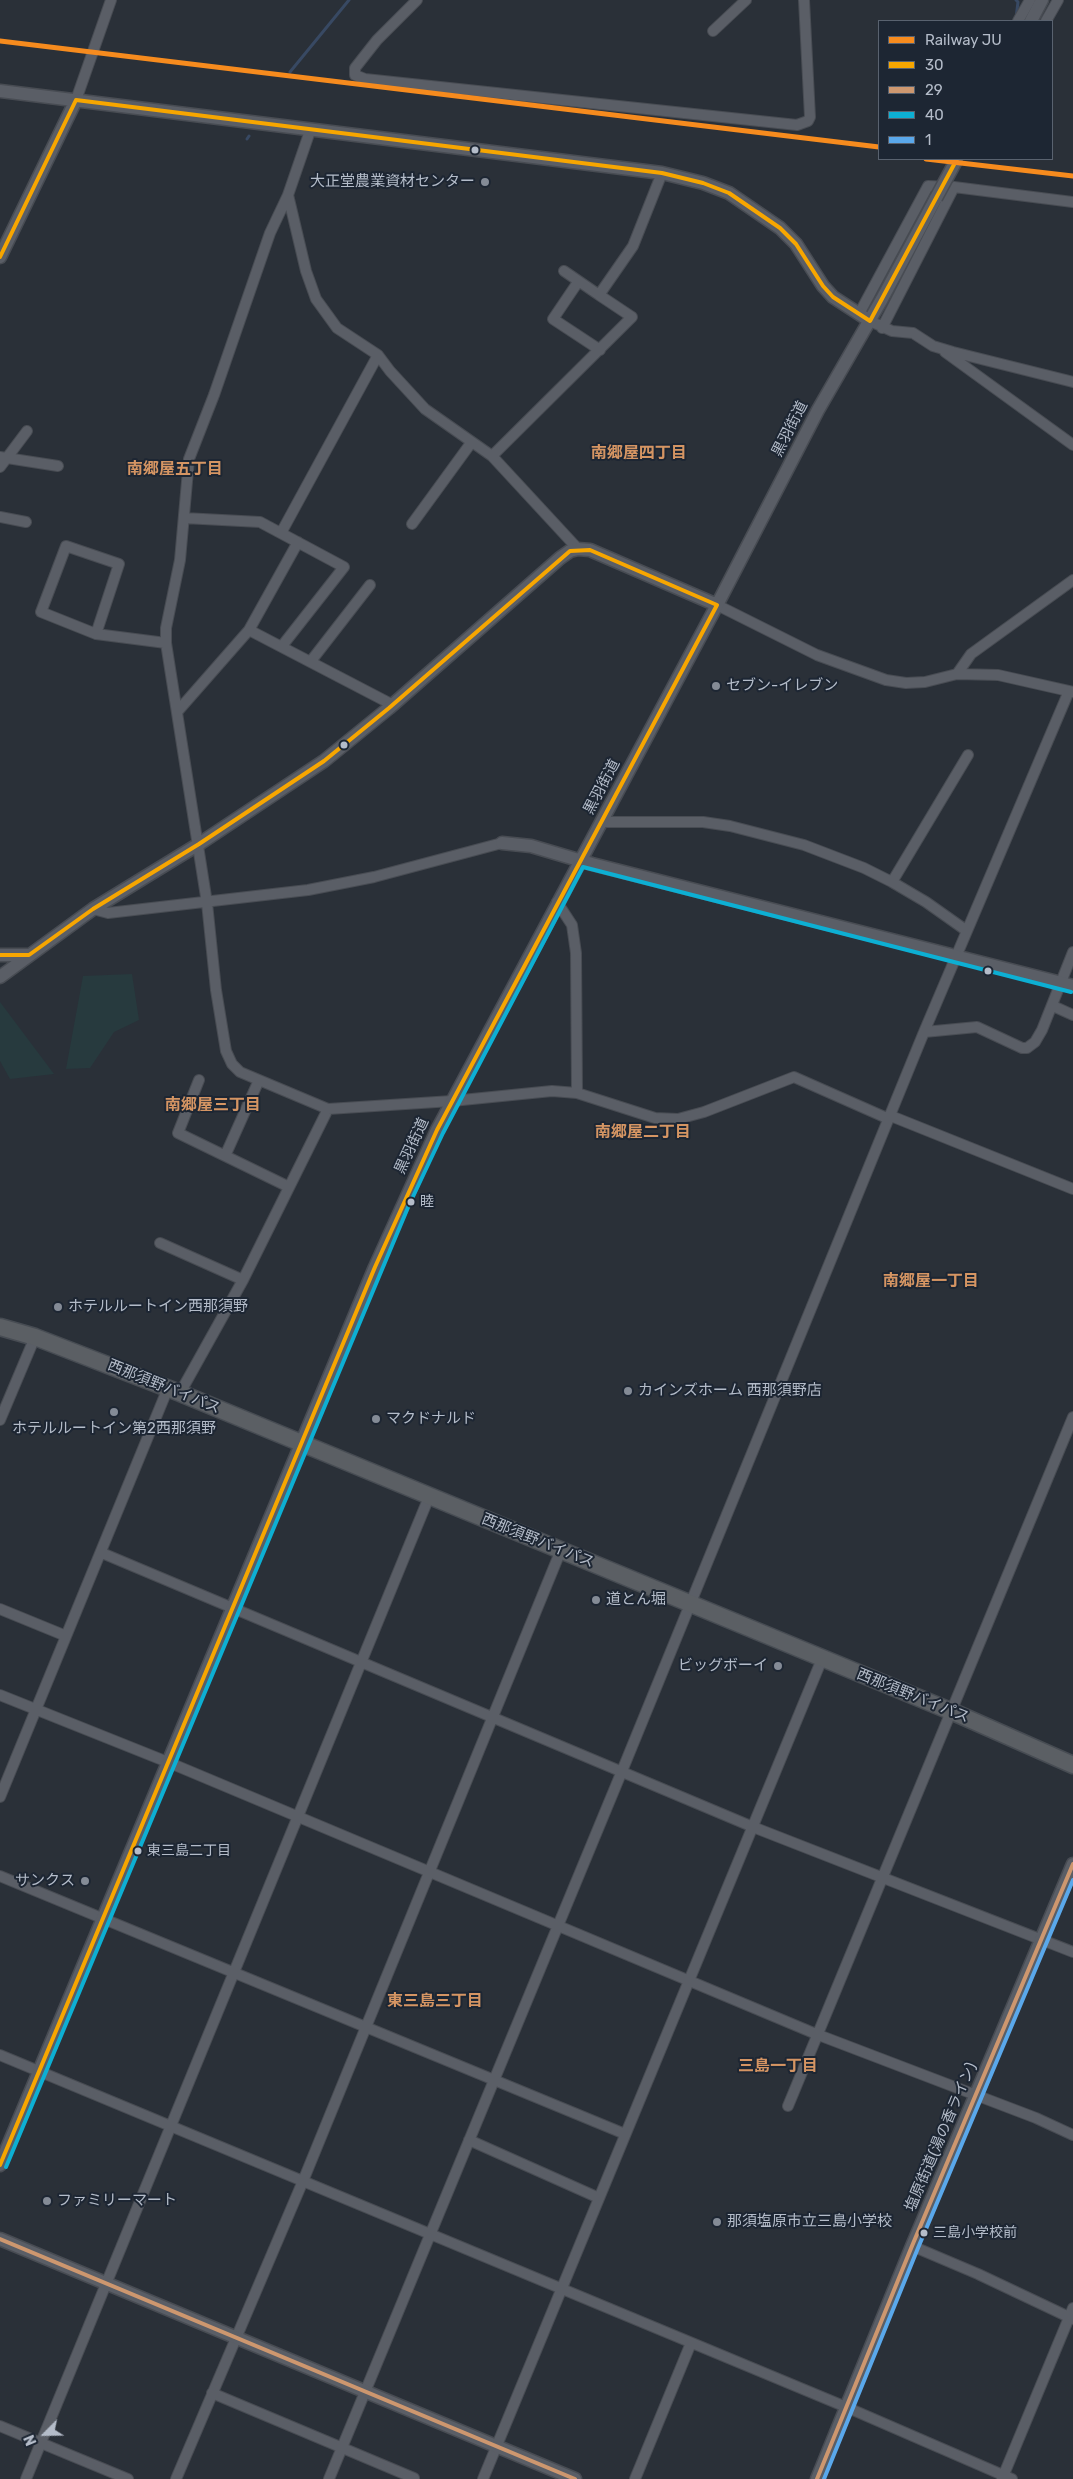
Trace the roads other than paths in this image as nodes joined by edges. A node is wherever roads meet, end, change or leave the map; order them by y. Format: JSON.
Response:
{"nodes":[{"id":1,"x":111,"y":0,"type":"edge"},
{"id":2,"x":417,"y":0,"type":"edge"},
{"id":3,"x":746,"y":0,"type":"edge"},
{"id":4,"x":804,"y":0,"type":"edge"},
{"id":5,"x":1030,"y":0,"type":"edge"},
{"id":6,"x":1042,"y":0,"type":"edge"},
{"id":7,"x":1058,"y":0,"type":"edge"},
{"id":8,"x":1019,"y":20,"type":"edge"},
{"id":9,"x":1032,"y":20,"type":"edge"},
{"id":10,"x":1047,"y":20,"type":"edge"},
{"id":11,"x":713,"y":30,"type":"dead end"},
{"id":12,"x":0,"y":91,"type":"edge"},
{"id":13,"x":76,"y":100,"type":"junction"},
{"id":14,"x":310,"y":131,"type":"junction"},
{"id":15,"x":956,"y":160,"type":"edge"},
{"id":16,"x":662,"y":173,"type":"junction"},
{"id":17,"x":954,"y":187,"type":"junction"},
{"id":18,"x":288,"y":196,"type":"junction"},
{"id":19,"x":1073,"y":202,"type":"edge"},
{"id":20,"x":0,"y":257,"type":"edge"},
{"id":21,"x":564,"y":271,"type":"dead end"},
{"id":22,"x":578,"y":282,"type":"junction"},
{"id":23,"x":599,"y":295,"type":"junction"},
{"id":24,"x":865,"y":318,"type":"junction"},
{"id":25,"x":882,"y":328,"type":"junction"},
{"id":26,"x":942,"y":349,"type":"junction"},
{"id":27,"x":600,"y":350,"type":"junction"},
{"id":28,"x":378,"y":355,"type":"junction"},
{"id":29,"x":1073,"y":382,"type":"edge"},
{"id":30,"x":27,"y":431,"type":"dead end"},
{"id":31,"x":471,"y":443,"type":"junction"},
{"id":32,"x":1073,"y":445,"type":"edge"},
{"id":33,"x":492,"y":456,"type":"junction"},
{"id":34,"x":2,"y":461,"type":"edge"},
{"id":35,"x":58,"y":466,"type":"dead end"},
{"id":36,"x":0,"y":517,"type":"edge"},
{"id":37,"x":184,"y":518,"type":"junction"},
{"id":38,"x":26,"y":522,"type":"dead end"},
{"id":39,"x":412,"y":524,"type":"dead end"},
{"id":40,"x":281,"y":533,"type":"junction"},
{"id":41,"x":298,"y":542,"type":"junction"},
{"id":42,"x":578,"y":549,"type":"junction"},
{"id":43,"x":1073,"y":580,"type":"edge"},
{"id":44,"x":370,"y":585,"type":"dead end"},
{"id":45,"x":717,"y":605,"type":"junction"},
{"id":46,"x":249,"y":630,"type":"junction"},
{"id":47,"x":96,"y":634,"type":"junction"},
{"id":48,"x":166,"y":643,"type":"junction"},
{"id":49,"x":282,"y":646,"type":"junction"},
{"id":50,"x":311,"y":661,"type":"junction"},
{"id":51,"x":957,"y":674,"type":"junction"},
{"id":52,"x":1071,"y":691,"type":"edge"},
{"id":53,"x":393,"y":705,"type":"junction"},
{"id":54,"x":177,"y":712,"type":"junction"},
{"id":55,"x":968,"y":755,"type":"dead end"},
{"id":56,"x":602,"y":822,"type":"junction"},
{"id":57,"x":502,"y":843,"type":"joint"},
{"id":58,"x":199,"y":844,"type":"junction"},
{"id":59,"x":580,"y":860,"type":"junction"},
{"id":60,"x":892,"y":882,"type":"junction"},
{"id":61,"x":557,"y":902,"type":"junction"},
{"id":62,"x":208,"y":903,"type":"junction"},
{"id":63,"x":93,"y":909,"type":"junction"},
{"id":64,"x":968,"y":931,"type":"junction"},
{"id":65,"x":1073,"y":952,"type":"edge"},
{"id":66,"x":0,"y":955,"type":"edge"},
{"id":67,"x":29,"y":955,"type":"junction"},
{"id":68,"x":956,"y":956,"type":"junction"},
{"id":69,"x":0,"y":977,"type":"edge"},
{"id":70,"x":1067,"y":985,"type":"edge"},
{"id":71,"x":1052,"y":1006,"type":"junction"},
{"id":72,"x":1073,"y":1016,"type":"edge"},
{"id":73,"x":924,"y":1032,"type":"junction"},
{"id":74,"x":199,"y":1080,"type":"dead end"},
{"id":75,"x":259,"y":1080,"type":"junction"},
{"id":76,"x":577,"y":1092,"type":"junction"},
{"id":77,"x":452,"y":1101,"type":"junction"},
{"id":78,"x":328,"y":1109,"type":"junction"},
{"id":79,"x":890,"y":1117,"type":"junction"},
{"id":80,"x":225,"y":1156,"type":"junction"},
{"id":81,"x":289,"y":1187,"type":"junction"},
{"id":82,"x":1073,"y":1189,"type":"edge"},
{"id":83,"x":160,"y":1243,"type":"dead end"},
{"id":84,"x":243,"y":1280,"type":"junction"},
{"id":85,"x":0,"y":1327,"type":"edge"},
{"id":86,"x":35,"y":1337,"type":"junction"},
{"id":87,"x":174,"y":1391,"type":"junction"},
{"id":88,"x":1073,"y":1417,"type":"edge"},
{"id":89,"x":0,"y":1420,"type":"edge"},
{"id":90,"x":302,"y":1444,"type":"junction"},
{"id":91,"x":429,"y":1496,"type":"junction"},
{"id":92,"x":561,"y":1550,"type":"junction"},
{"id":93,"x":102,"y":1553,"type":"junction"},
{"id":94,"x":690,"y":1604,"type":"junction"},
{"id":95,"x":0,"y":1609,"type":"edge"},
{"id":96,"x":234,"y":1609,"type":"junction"},
{"id":97,"x":66,"y":1636,"type":"junction"},
{"id":98,"x":822,"y":1659,"type":"junction"},
{"id":99,"x":362,"y":1661,"type":"junction"},
{"id":100,"x":0,"y":1695,"type":"edge"},
{"id":101,"x":37,"y":1710,"type":"junction"},
{"id":102,"x":953,"y":1712,"type":"junction"},
{"id":103,"x":493,"y":1716,"type":"junction"},
{"id":104,"x":170,"y":1763,"type":"junction"},
{"id":105,"x":1073,"y":1765,"type":"edge"},
{"id":106,"x":622,"y":1771,"type":"junction"},
{"id":107,"x":0,"y":1797,"type":"edge"},
{"id":108,"x":297,"y":1818,"type":"junction"},
{"id":109,"x":753,"y":1826,"type":"junction"},
{"id":110,"x":1073,"y":1864,"type":"edge"},
{"id":111,"x":430,"y":1872,"type":"junction"},
{"id":112,"x":0,"y":1876,"type":"edge"},
{"id":113,"x":883,"y":1879,"type":"junction"},
{"id":114,"x":103,"y":1918,"type":"junction"},
{"id":115,"x":557,"y":1926,"type":"junction"},
{"id":116,"x":1042,"y":1938,"type":"junction"},
{"id":117,"x":1073,"y":1952,"type":"edge"},
{"id":118,"x":234,"y":1974,"type":"junction"},
{"id":119,"x":690,"y":1981,"type":"junction"},
{"id":120,"x":364,"y":2027,"type":"junction"},
{"id":121,"x":816,"y":2034,"type":"junction"},
{"id":122,"x":0,"y":2055,"type":"edge"},
{"id":123,"x":38,"y":2072,"type":"junction"},
{"id":124,"x":494,"y":2080,"type":"junction"},
{"id":125,"x":977,"y":2095,"type":"junction"},
{"id":126,"x":788,"y":2106,"type":"dead end"},
{"id":127,"x":171,"y":2126,"type":"junction"},
{"id":128,"x":626,"y":2134,"type":"junction"},
{"id":129,"x":1073,"y":2134,"type":"edge"},
{"id":130,"x":469,"y":2140,"type":"junction"},
{"id":131,"x":0,"y":2165,"type":"edge"},
{"id":132,"x":303,"y":2181,"type":"junction"},
{"id":133,"x":599,"y":2198,"type":"junction"},
{"id":134,"x":430,"y":2234,"type":"junction"},
{"id":135,"x":0,"y":2239,"type":"edge"},
{"id":136,"x":912,"y":2246,"type":"junction"},
{"id":137,"x":106,"y":2283,"type":"junction"},
{"id":138,"x":562,"y":2290,"type":"junction"},
{"id":139,"x":1072,"y":2315,"type":"edge"},
{"id":140,"x":235,"y":2337,"type":"junction"},
{"id":141,"x":690,"y":2343,"type":"junction"},
{"id":142,"x":365,"y":2391,"type":"junction"},
{"id":143,"x":212,"y":2393,"type":"junction"},
{"id":144,"x":846,"y":2407,"type":"junction"},
{"id":145,"x":0,"y":2426,"type":"edge"},
{"id":146,"x":40,"y":2442,"type":"junction"},
{"id":147,"x":496,"y":2447,"type":"junction"},
{"id":148,"x":342,"y":2448,"type":"junction"},
{"id":149,"x":114,"y":2476,"type":"edge"},
{"id":150,"x":414,"y":2478,"type":"edge"},
{"id":151,"x":1006,"y":2478,"type":"edge"},
{"id":152,"x":26,"y":2479,"type":"edge"},
{"id":153,"x":128,"y":2479,"type":"edge"},
{"id":154,"x":176,"y":2479,"type":"edge"},
{"id":155,"x":329,"y":2479,"type":"edge"},
{"id":156,"x":483,"y":2479,"type":"edge"},
{"id":157,"x":575,"y":2479,"type":"edge"},
{"id":158,"x":634,"y":2479,"type":"edge"},
{"id":159,"x":817,"y":2479,"type":"edge"}],
"edges":[{"from":1,"to":13,"type":"street"},
{"from":2,"to":4,"type":"street"},
{"from":3,"to":11,"type":"street"},
{"from":5,"to":8,"type":"street"},
{"from":6,"to":9,"type":"street"},
{"from":7,"to":10,"type":"street"},
{"from":12,"to":13,"type":"street"},
{"from":13,"to":14,"type":"street"},
{"from":13,"to":20,"type":"street"},
{"from":14,"to":16,"type":"street"},
{"from":14,"to":18,"type":"street"},
{"from":15,"to":24,"type":"street","name":"黒羽街道","bridge":true},
{"from":16,"to":23,"type":"street"},
{"from":16,"to":24,"type":"street"},
{"from":17,"to":19,"type":"street"},
{"from":17,"to":24,"type":"street"},
{"from":17,"to":25,"type":"street"},
{"from":18,"to":28,"type":"street"},
{"from":18,"to":37,"type":"street"},
{"from":21,"to":22,"type":"street"},
{"from":22,"to":23,"type":"street"},
{"from":22,"to":27,"type":"street"},
{"from":23,"to":27,"type":"street"},
{"from":24,"to":25,"type":"street"},
{"from":24,"to":45,"type":"street","name":"黒羽街道"},
{"from":25,"to":26,"type":"street"},
{"from":26,"to":29,"type":"street"},
{"from":26,"to":32,"type":"street"},
{"from":27,"to":33,"type":"street"},
{"from":28,"to":31,"type":"street"},
{"from":28,"to":40,"type":"street"},
{"from":30,"to":34,"type":"street"},
{"from":31,"to":33,"type":"street"},
{"from":31,"to":39,"type":"street"},
{"from":33,"to":42,"type":"street"},
{"from":34,"to":35,"type":"street"},
{"from":36,"to":38,"type":"street"},
{"from":37,"to":40,"type":"street"},
{"from":37,"to":48,"type":"street"},
{"from":40,"to":41,"type":"street"},
{"from":41,"to":46,"type":"street"},
{"from":41,"to":49,"type":"street"},
{"from":42,"to":45,"type":"street"},
{"from":42,"to":53,"type":"street"},
{"from":43,"to":51,"type":"street"},
{"from":44,"to":50,"type":"street"},
{"from":45,"to":51,"type":"street"},
{"from":45,"to":56,"type":"street","name":"黒羽街道"},
{"from":46,"to":49,"type":"street"},
{"from":46,"to":54,"type":"street"},
{"from":47,"to":47,"type":"street"},
{"from":47,"to":48,"type":"street"},
{"from":48,"to":54,"type":"street"},
{"from":49,"to":50,"type":"street"},
{"from":50,"to":53,"type":"street"},
{"from":51,"to":52,"type":"street"},
{"from":52,"to":64,"type":"street"},
{"from":53,"to":58,"type":"street"},
{"from":54,"to":58,"type":"street"},
{"from":55,"to":60,"type":"street"},
{"from":56,"to":59,"type":"street","name":"黒羽街道"},
{"from":56,"to":60,"type":"street"},
{"from":57,"to":59,"type":"street"},
{"from":57,"to":62,"type":"street"},
{"from":58,"to":62,"type":"street"},
{"from":58,"to":63,"type":"street"},
{"from":59,"to":61,"type":"street","name":"黒羽街道"},
{"from":59,"to":68,"type":"street"},
{"from":60,"to":64,"type":"street"},
{"from":61,"to":76,"type":"street"},
{"from":61,"to":77,"type":"street","name":"黒羽街道"},
{"from":62,"to":63,"type":"street"},
{"from":62,"to":75,"type":"street"},
{"from":63,"to":67,"type":"street"},
{"from":64,"to":68,"type":"street"},
{"from":65,"to":70,"type":"street"},
{"from":66,"to":67,"type":"street"},
{"from":67,"to":69,"type":"street"},
{"from":68,"to":70,"type":"street"},
{"from":68,"to":73,"type":"street"},
{"from":70,"to":71,"type":"street"},
{"from":71,"to":72,"type":"street"},
{"from":71,"to":73,"type":"street"},
{"from":73,"to":79,"type":"street"},
{"from":74,"to":80,"type":"street"},
{"from":75,"to":78,"type":"street"},
{"from":75,"to":80,"type":"street"},
{"from":76,"to":77,"type":"street"},
{"from":76,"to":79,"type":"street"},
{"from":77,"to":78,"type":"street"},
{"from":77,"to":90,"type":"street","name":"黒羽街道"},
{"from":78,"to":81,"type":"street"},
{"from":79,"to":82,"type":"street"},
{"from":79,"to":94,"type":"street"},
{"from":80,"to":81,"type":"street"},
{"from":81,"to":84,"type":"street"},
{"from":83,"to":84,"type":"street"},
{"from":84,"to":87,"type":"street"},
{"from":85,"to":86,"type":"highway","name":"西那須野バイパス"},
{"from":86,"to":87,"type":"highway","name":"西那須野バイパス"},
{"from":86,"to":89,"type":"street"},
{"from":87,"to":90,"type":"highway","name":"西那須野バイパス"},
{"from":87,"to":93,"type":"street"},
{"from":88,"to":102,"type":"street"},
{"from":90,"to":91,"type":"highway","name":"西那須野バイパス"},
{"from":90,"to":96,"type":"street","name":"黒羽街道"},
{"from":91,"to":92,"type":"highway","name":"西那須野バイパス"},
{"from":91,"to":99,"type":"street"},
{"from":92,"to":94,"type":"highway","name":"西那須野バイパス"},
{"from":92,"to":103,"type":"street"},
{"from":93,"to":96,"type":"street"},
{"from":93,"to":97,"type":"street"},
{"from":94,"to":98,"type":"highway","name":"西那須野バイパス"},
{"from":94,"to":106,"type":"street"},
{"from":95,"to":97,"type":"street"},
{"from":96,"to":99,"type":"street"},
{"from":96,"to":104,"type":"street","name":"黒羽街道"},
{"from":97,"to":101,"type":"street"},
{"from":98,"to":102,"type":"highway","name":"西那須野バイパス"},
{"from":98,"to":109,"type":"street"},
{"from":99,"to":103,"type":"street"},
{"from":99,"to":108,"type":"street"},
{"from":100,"to":101,"type":"street"},
{"from":101,"to":104,"type":"street"},
{"from":101,"to":107,"type":"street"},
{"from":102,"to":105,"type":"highway","name":"西那須野バイパス"},
{"from":102,"to":113,"type":"street"},
{"from":103,"to":106,"type":"street"},
{"from":103,"to":111,"type":"street"},
{"from":104,"to":108,"type":"street"},
{"from":104,"to":114,"type":"street","name":"黒羽街道"},
{"from":106,"to":109,"type":"street"},
{"from":106,"to":115,"type":"street"},
{"from":108,"to":111,"type":"street"},
{"from":108,"to":118,"type":"street"},
{"from":109,"to":113,"type":"street"},
{"from":109,"to":119,"type":"street"},
{"from":110,"to":116,"type":"street","name":"塩原街道(湯の香ライン)"},
{"from":111,"to":115,"type":"street"},
{"from":111,"to":120,"type":"street"},
{"from":112,"to":114,"type":"street"},
{"from":113,"to":116,"type":"street"},
{"from":113,"to":121,"type":"street"},
{"from":114,"to":118,"type":"street"},
{"from":114,"to":123,"type":"street","name":"黒羽街道"},
{"from":115,"to":119,"type":"street"},
{"from":115,"to":124,"type":"street"},
{"from":116,"to":117,"type":"street"},
{"from":116,"to":125,"type":"street","name":"塩原街道(湯の香ライン)"},
{"from":118,"to":120,"type":"street"},
{"from":118,"to":127,"type":"street"},
{"from":119,"to":121,"type":"street"},
{"from":119,"to":128,"type":"street"},
{"from":120,"to":124,"type":"street"},
{"from":120,"to":132,"type":"street"},
{"from":121,"to":125,"type":"street"},
{"from":121,"to":126,"type":"street"},
{"from":122,"to":123,"type":"street"},
{"from":123,"to":127,"type":"street"},
{"from":123,"to":131,"type":"street","name":"黒羽街道"},
{"from":124,"to":128,"type":"street"},
{"from":124,"to":130,"type":"street"},
{"from":125,"to":129,"type":"street"},
{"from":125,"to":136,"type":"street","name":"塩原街道(湯の香ライン)"},
{"from":127,"to":132,"type":"street"},
{"from":127,"to":137,"type":"street"},
{"from":128,"to":133,"type":"street"},
{"from":130,"to":133,"type":"street"},
{"from":130,"to":134,"type":"street"},
{"from":132,"to":134,"type":"street"},
{"from":132,"to":140,"type":"street"},
{"from":133,"to":138,"type":"street"},
{"from":134,"to":138,"type":"street"},
{"from":134,"to":142,"type":"street"},
{"from":135,"to":137,"type":"street"},
{"from":136,"to":139,"type":"street"},
{"from":136,"to":144,"type":"street","name":"塩原街道(湯の香ライン)"},
{"from":137,"to":140,"type":"street"},
{"from":137,"to":146,"type":"street"},
{"from":138,"to":141,"type":"street"},
{"from":138,"to":147,"type":"street"},
{"from":139,"to":151,"type":"street"},
{"from":140,"to":142,"type":"street"},
{"from":140,"to":143,"type":"street"},
{"from":141,"to":144,"type":"street"},
{"from":141,"to":158,"type":"street"},
{"from":142,"to":147,"type":"street"},
{"from":142,"to":148,"type":"street"},
{"from":143,"to":148,"type":"street"},
{"from":143,"to":154,"type":"street"},
{"from":144,"to":151,"type":"street"},
{"from":144,"to":159,"type":"street","name":"塩原街道(湯の香ライン)"},
{"from":145,"to":146,"type":"street"},
{"from":146,"to":149,"type":"street"},
{"from":146,"to":152,"type":"street"},
{"from":147,"to":156,"type":"street"},
{"from":147,"to":157,"type":"street"},
{"from":148,"to":150,"type":"street"},
{"from":148,"to":155,"type":"street"},
{"from":149,"to":153,"type":"street"}]}
